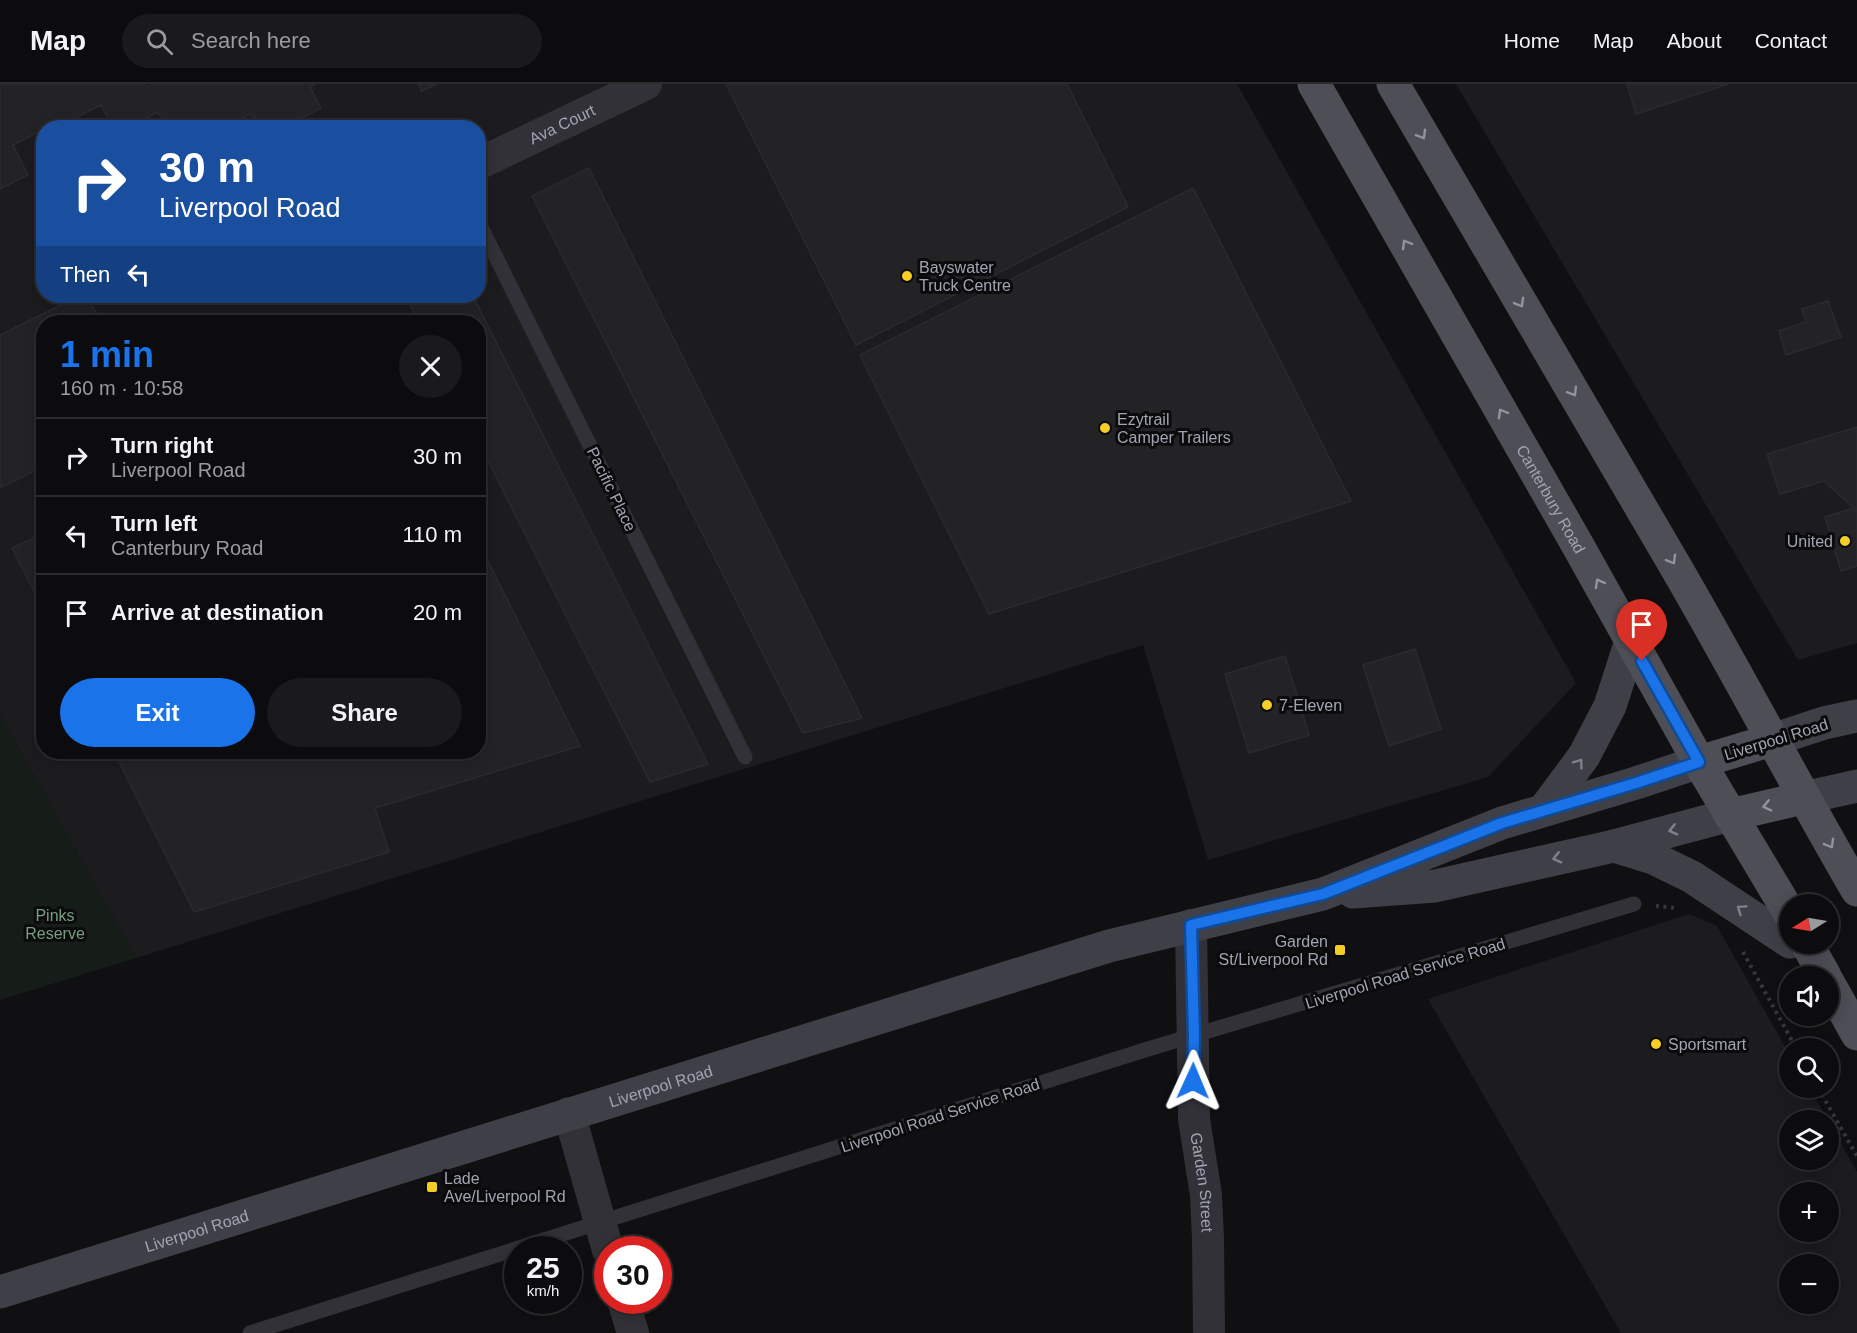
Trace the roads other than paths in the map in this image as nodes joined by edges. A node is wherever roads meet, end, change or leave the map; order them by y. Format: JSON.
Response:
{"nodes":[{"id":1,"x":646,"y":84,"type":"edge"},
{"id":2,"x":1314,"y":84,"type":"edge"},
{"id":3,"x":1393,"y":84,"type":"edge"},
{"id":4,"x":486,"y":160,"type":"edge"},
{"id":5,"x":486,"y":237,"type":"edge"},
{"id":6,"x":1631,"y":641,"type":"junction"},
{"id":7,"x":1857,"y":716,"type":"edge"},
{"id":8,"x":1772,"y":740,"type":"junction"},
{"id":9,"x":745,"y":756,"type":"dead end"},
{"id":10,"x":1699,"y":762,"type":"junction"},
{"id":11,"x":1857,"y":786,"type":"edge"},
{"id":12,"x":1803,"y":798,"type":"junction"},
{"id":13,"x":1544,"y":810,"type":"junction"},
{"id":14,"x":1730,"y":815,"type":"junction"},
{"id":15,"x":1614,"y":846,"type":"junction"},
{"id":16,"x":1857,"y":890,"type":"edge"},
{"id":17,"x":1323,"y":894,"type":"junction"},
{"id":18,"x":1779,"y":896,"type":"edge"},
{"id":19,"x":1634,"y":904,"type":"dead end"},
{"id":20,"x":1191,"y":925,"type":"junction"},
{"id":21,"x":1810,"y":958,"type":"edge"},
{"id":22,"x":1857,"y":1034,"type":"edge"},
{"id":23,"x":1194,"y":1036,"type":"junction"},
{"id":24,"x":569,"y":1113,"type":"junction"},
{"id":25,"x":604,"y":1236,"type":"edge"},
{"id":26,"x":594,"y":1239,"type":"edge"},
{"id":27,"x":0,"y":1292,"type":"edge"},
{"id":28,"x":627,"y":1314,"type":"edge"},
{"id":29,"x":250,"y":1333,"type":"edge"},
{"id":30,"x":633,"y":1333,"type":"edge"},
{"id":31,"x":1209,"y":1333,"type":"edge"}],
"edges":[{"from":1,"to":4,"type":"street","name":"Ava Court"},
{"from":6,"to":2,"type":"main road","name":"Canterbury Road","one_way":true},
{"from":3,"to":8,"type":"main road","one_way":true},
{"from":5,"to":9,"type":"lane","name":"Pacific Place"},
{"from":6,"to":10,"type":"main road","name":"Canterbury Road"},
{"from":13,"to":6,"type":"main road","one_way":true},
{"from":7,"to":8,"type":"main road","name":"Liverpool Road"},
{"from":8,"to":10,"type":"main road","name":"Liverpool Road"},
{"from":8,"to":12,"type":"main road"},
{"from":10,"to":13,"type":"main road","name":"Liverpool Road"},
{"from":10,"to":14,"type":"main road","name":"Canterbury Road"},
{"from":11,"to":12,"type":"main road","name":"Liverpool Road"},
{"from":12,"to":14,"type":"main road","name":"Liverpool Road","one_way":true},
{"from":12,"to":16,"type":"main road","one_way":true},
{"from":13,"to":17,"type":"main road","name":"Liverpool Road"},
{"from":14,"to":15,"type":"main road","name":"Liverpool Road","one_way":true},
{"from":14,"to":18,"type":"main road","name":"Canterbury Road"},
{"from":15,"to":17,"type":"main road","name":"Liverpool Road","one_way":true},
{"from":21,"to":15,"type":"main road","one_way":true},
{"from":17,"to":20,"type":"main road","name":"Liverpool Road"},
{"from":19,"to":23,"type":"lane","name":"Liverpool Road Service Road"},
{"from":20,"to":23,"type":"street","name":"Garden Street"},
{"from":20,"to":24,"type":"main road","name":"Liverpool Road"},
{"from":21,"to":22,"type":"main road"},
{"from":23,"to":25,"type":"lane","name":"Liverpool Road Service Road"},
{"from":23,"to":31,"type":"street","name":"Garden Street"},
{"from":24,"to":25,"type":"street"},
{"from":24,"to":27,"type":"main road","name":"Liverpool Road"},
{"from":26,"to":29,"type":"lane","name":"Liverpool Road Service Road"},
{"from":28,"to":30,"type":"street"}]}
